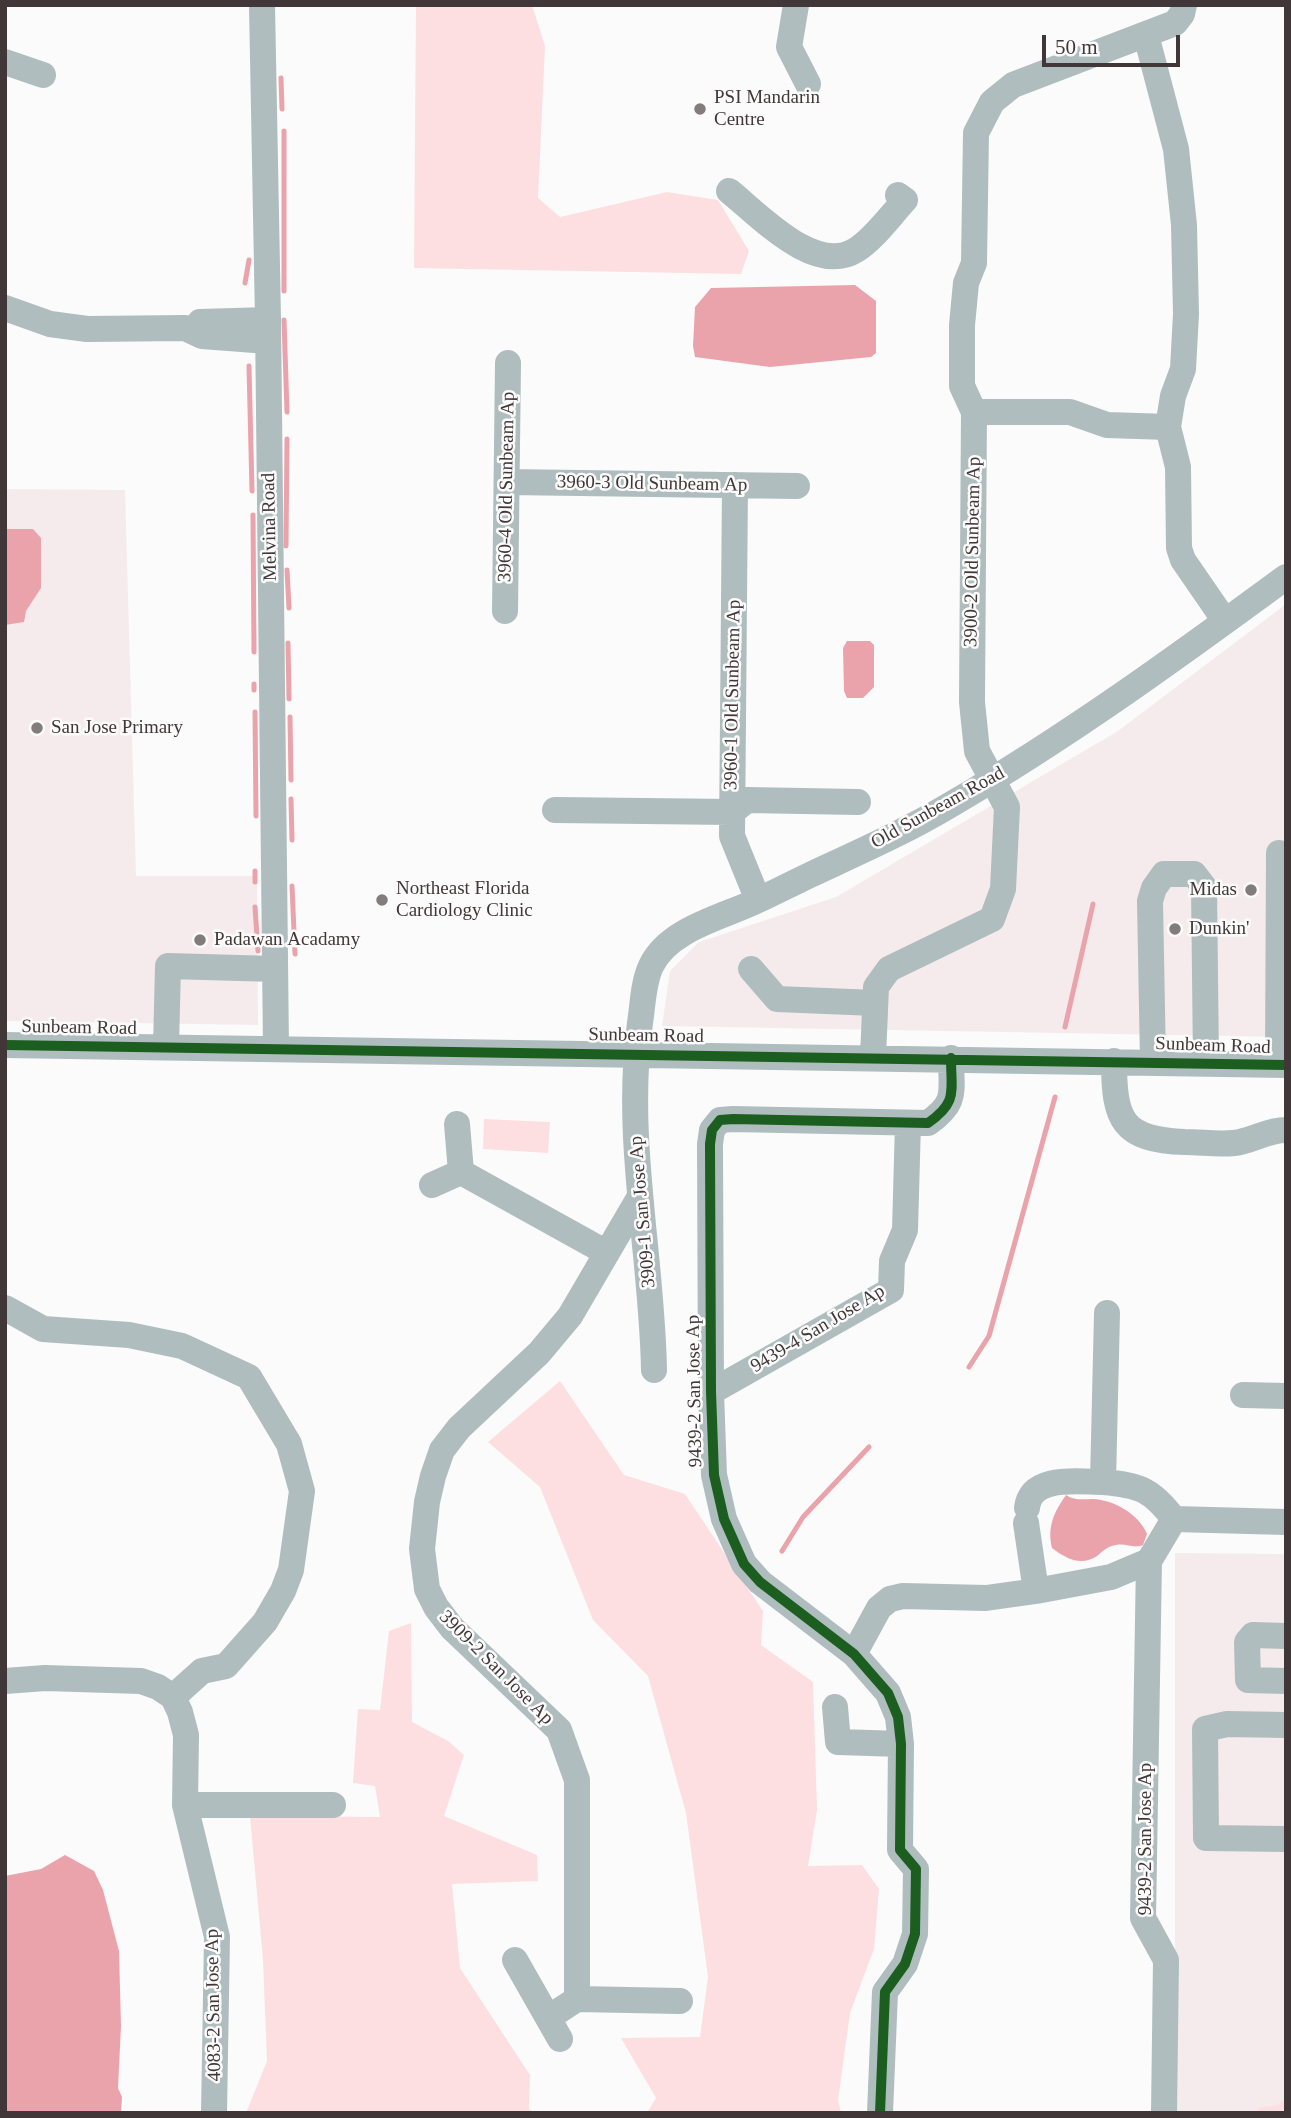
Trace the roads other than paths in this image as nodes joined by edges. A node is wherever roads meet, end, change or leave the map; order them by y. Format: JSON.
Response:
{"nodes":[{"id":1,"x":262,"y":5,"type":"edge"},
{"id":2,"x":796,"y":5,"type":"edge"},
{"id":3,"x":1184,"y":5,"type":"edge"},
{"id":4,"x":1146,"y":34,"type":"junction"},
{"id":5,"x":5,"y":62,"type":"edge"},
{"id":6,"x":43,"y":75,"type":"dead end"},
{"id":7,"x":808,"y":84,"type":"dead end"},
{"id":8,"x":729,"y":191,"type":"dead end"},
{"id":9,"x":898,"y":195,"type":"dead end"},
{"id":10,"x":5,"y":308,"type":"edge"},
{"id":11,"x":268,"y":331,"type":"junction"},
{"id":12,"x":508,"y":363,"type":"dead end"},
{"id":13,"x":974,"y":412,"type":"junction"},
{"id":14,"x":1168,"y":427,"type":"junction"},
{"id":15,"x":507,"y":482,"type":"junction"},
{"id":16,"x":735,"y":485,"type":"junction"},
{"id":17,"x":797,"y":486,"type":"dead end"},
{"id":18,"x":1286,"y":577,"type":"edge"},
{"id":19,"x":506,"y":611,"type":"dead end"},
{"id":20,"x":1225,"y":621,"type":"junction"},
{"id":21,"x":991,"y":779,"type":"junction"},
{"id":22,"x":858,"y":802,"type":"dead end"},
{"id":23,"x":555,"y":810,"type":"dead end"},
{"id":24,"x":732,"y":812,"type":"junction"},
{"id":25,"x":1279,"y":853,"type":"dead end"},
{"id":26,"x":758,"y":900,"type":"junction"},
{"id":27,"x":275,"y":969,"type":"junction"},
{"id":28,"x":751,"y":969,"type":"dead end"},
{"id":29,"x":875,"y":1003,"type":"junction"},
{"id":30,"x":5,"y":1045,"type":"edge"},
{"id":31,"x":166,"y":1047,"type":"junction"},
{"id":32,"x":276,"y":1049,"type":"junction"},
{"id":33,"x":636,"y":1054,"type":"junction"},
{"id":34,"x":873,"y":1057,"type":"junction"},
{"id":35,"x":951,"y":1058,"type":"junction"},
{"id":36,"x":1114,"y":1061,"type":"junction"},
{"id":37,"x":1153,"y":1062,"type":"junction"},
{"id":38,"x":1206,"y":1063,"type":"junction"},
{"id":39,"x":1282,"y":1065,"type":"edge"},
{"id":40,"x":908,"y":1123,"type":"junction"},
{"id":41,"x":457,"y":1124,"type":"dead end"},
{"id":42,"x":1286,"y":1130,"type":"edge"},
{"id":43,"x":461,"y":1172,"type":"junction"},
{"id":44,"x":432,"y":1185,"type":"dead end"},
{"id":45,"x":639,"y":1198,"type":"junction"},
{"id":46,"x":607,"y":1253,"type":"junction"},
{"id":47,"x":5,"y":1308,"type":"edge"},
{"id":48,"x":1107,"y":1313,"type":"dead end"},
{"id":49,"x":654,"y":1370,"type":"dead end"},
{"id":50,"x":710,"y":1392,"type":"junction"},
{"id":51,"x":1243,"y":1395,"type":"dead end"},
{"id":52,"x":1286,"y":1396,"type":"edge"},
{"id":53,"x":1103,"y":1482,"type":"junction"},
{"id":54,"x":1174,"y":1519,"type":"junction"},
{"id":55,"x":1286,"y":1522,"type":"edge"},
{"id":56,"x":1149,"y":1560,"type":"junction"},
{"id":57,"x":1036,"y":1591,"type":"junction"},
{"id":58,"x":1286,"y":1636,"type":"edge"},
{"id":59,"x":854,"y":1654,"type":"junction"},
{"id":60,"x":5,"y":1681,"type":"edge"},
{"id":61,"x":1286,"y":1681,"type":"edge"},
{"id":62,"x":173,"y":1697,"type":"junction"},
{"id":63,"x":835,"y":1707,"type":"dead end"},
{"id":64,"x":1286,"y":1725,"type":"edge"},
{"id":65,"x":901,"y":1744,"type":"junction"},
{"id":66,"x":185,"y":1805,"type":"junction"},
{"id":67,"x":332,"y":1805,"type":"dead end"},
{"id":68,"x":1286,"y":1839,"type":"edge"},
{"id":69,"x":515,"y":1960,"type":"dead end"},
{"id":70,"x":577,"y":1999,"type":"junction"},
{"id":71,"x":680,"y":2001,"type":"dead end"},
{"id":72,"x":214,"y":2113,"type":"edge"},
{"id":73,"x":880,"y":2113,"type":"edge"},
{"id":74,"x":1164,"y":2113,"type":"edge"}],
"edges":[{"from":1,"to":11,"type":"street","name":"Melvina Road"},
{"from":2,"to":7,"type":"street"},
{"from":3,"to":4,"type":"street","name":"3900-2 Old Sunbeam Ap"},
{"from":4,"to":13,"type":"street","name":"3900-2 Old Sunbeam Ap"},
{"from":4,"to":14,"type":"street"},
{"from":5,"to":6,"type":"street"},
{"from":8,"to":9,"type":"street"},
{"from":10,"to":11,"type":"street"},
{"from":11,"to":27,"type":"street","name":"Melvina Road"},
{"from":12,"to":15,"type":"street","name":"3960-4 Old Sunbeam Ap"},
{"from":13,"to":14,"type":"street"},
{"from":13,"to":21,"type":"street","name":"3900-2 Old Sunbeam Ap"},
{"from":14,"to":20,"type":"street"},
{"from":15,"to":16,"type":"street","name":"3960-3 Old Sunbeam Ap"},
{"from":15,"to":19,"type":"street","name":"3960-4 Old Sunbeam Ap"},
{"from":16,"to":17,"type":"street","name":"3960-3 Old Sunbeam Ap"},
{"from":16,"to":24,"type":"street","name":"3960-1 Old Sunbeam Ap"},
{"from":18,"to":20,"type":"street","name":"Old Sunbeam Road"},
{"from":20,"to":21,"type":"street","name":"Old Sunbeam Road"},
{"from":21,"to":26,"type":"street","name":"Old Sunbeam Road"},
{"from":21,"to":29,"type":"street","name":"3900-2 Old Sunbeam Ap"},
{"from":22,"to":24,"type":"street"},
{"from":23,"to":24,"type":"street"},
{"from":24,"to":26,"type":"street","name":"3960-1 Old Sunbeam Ap"},
{"from":25,"to":39,"type":"street"},
{"from":26,"to":33,"type":"street","name":"Old Sunbeam Road"},
{"from":27,"to":31,"type":"street"},
{"from":27,"to":32,"type":"street","name":"Melvina Road"},
{"from":28,"to":29,"type":"street"},
{"from":29,"to":34,"type":"street","name":"3900-2 Old Sunbeam Ap"},
{"from":30,"to":31,"type":"street","name":"Sunbeam Road"},
{"from":31,"to":32,"type":"street","name":"Sunbeam Road"},
{"from":32,"to":33,"type":"street","name":"Sunbeam Road"},
{"from":33,"to":34,"type":"street","name":"Sunbeam Road"},
{"from":33,"to":45,"type":"street","name":"3909-1 San Jose Ap"},
{"from":34,"to":35,"type":"street","name":"Sunbeam Road"},
{"from":35,"to":36,"type":"street","name":"Sunbeam Road"},
{"from":35,"to":40,"type":"street","name":"9439-2 San Jose Ap"},
{"from":36,"to":37,"type":"street","name":"Sunbeam Road"},
{"from":36,"to":42,"type":"street"},
{"from":37,"to":38,"type":"street","name":"Sunbeam Road"},
{"from":37,"to":38,"type":"street"},
{"from":38,"to":39,"type":"street","name":"Sunbeam Road"},
{"from":40,"to":50,"type":"street","name":"9439-4 San Jose Ap"},
{"from":40,"to":50,"type":"street","name":"9439-2 San Jose Ap"},
{"from":41,"to":43,"type":"street"},
{"from":43,"to":44,"type":"street"},
{"from":43,"to":46,"type":"street"},
{"from":45,"to":46,"type":"street","name":"3909-2 San Jose Ap"},
{"from":45,"to":49,"type":"street","name":"3909-1 San Jose Ap"},
{"from":46,"to":70,"type":"street","name":"3909-2 San Jose Ap"},
{"from":47,"to":62,"type":"street"},
{"from":48,"to":53,"type":"street"},
{"from":50,"to":59,"type":"street","name":"9439-2 San Jose Ap"},
{"from":51,"to":52,"type":"street"},
{"from":53,"to":54,"type":"street"},
{"from":53,"to":57,"type":"street"},
{"from":54,"to":55,"type":"street"},
{"from":54,"to":56,"type":"street"},
{"from":56,"to":57,"type":"street"},
{"from":56,"to":74,"type":"street","name":"9439-2 San Jose Ap"},
{"from":57,"to":59,"type":"street"},
{"from":58,"to":61,"type":"street"},
{"from":59,"to":65,"type":"street","name":"9439-2 San Jose Ap"},
{"from":60,"to":62,"type":"street"},
{"from":62,"to":66,"type":"street","name":"4083-2 San Jose Ap"},
{"from":63,"to":65,"type":"street"},
{"from":64,"to":68,"type":"street"},
{"from":65,"to":73,"type":"street","name":"9439-2 San Jose Ap"},
{"from":66,"to":67,"type":"street"},
{"from":66,"to":72,"type":"street","name":"4083-2 San Jose Ap"},
{"from":69,"to":70,"type":"street"},
{"from":70,"to":71,"type":"street"}]}
